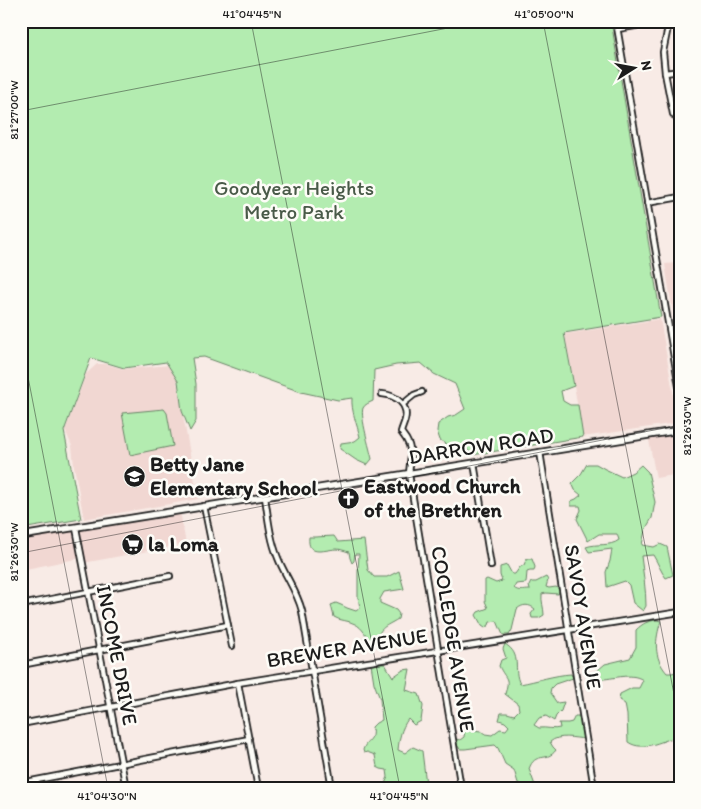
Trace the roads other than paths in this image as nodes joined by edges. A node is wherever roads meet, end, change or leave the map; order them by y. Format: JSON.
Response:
{"nodes":[{"id":1,"x":616,"y":21,"type":"edge"},
{"id":2,"x":663,"y":21,"type":"edge"},
{"id":3,"x":668,"y":22,"type":"edge"},
{"id":4,"x":643,"y":23,"type":"edge"},
{"id":5,"x":633,"y":24,"type":"edge"},
{"id":6,"x":680,"y":24,"type":"edge"},
{"id":7,"x":618,"y":29,"type":"junction"},
{"id":8,"x":680,"y":72,"type":"edge"},
{"id":9,"x":665,"y":73,"type":"junction"},
{"id":10,"x":680,"y":120,"type":"edge"},
{"id":11,"x":680,"y":197,"type":"edge"},
{"id":12,"x":647,"y":203,"type":"junction"},
{"id":13,"x":422,"y":392,"type":"dead end"},
{"id":14,"x":680,"y":392,"type":"edge"},
{"id":15,"x":382,"y":394,"type":"dead end"},
{"id":16,"x":403,"y":404,"type":"junction"},
{"id":17,"x":680,"y":430,"type":"edge"},
{"id":18,"x":540,"y":452,"type":"junction"},
{"id":19,"x":474,"y":463,"type":"junction"},
{"id":20,"x":409,"y":474,"type":"junction"},
{"id":21,"x":265,"y":497,"type":"junction"},
{"id":22,"x":204,"y":506,"type":"junction"},
{"id":23,"x":76,"y":528,"type":"junction"},
{"id":24,"x":21,"y":536,"type":"edge"},
{"id":25,"x":491,"y":566,"type":"dead end"},
{"id":26,"x":170,"y":576,"type":"dead end"},
{"id":27,"x":88,"y":592,"type":"junction"},
{"id":28,"x":21,"y":605,"type":"edge"},
{"id":29,"x":680,"y":612,"type":"edge"},
{"id":30,"x":228,"y":625,"type":"junction"},
{"id":31,"x":569,"y":629,"type":"junction"},
{"id":32,"x":232,"y":646,"type":"dead end"},
{"id":33,"x":99,"y":649,"type":"junction"},
{"id":34,"x":439,"y":650,"type":"junction"},
{"id":35,"x":21,"y":665,"type":"edge"},
{"id":36,"x":312,"y":670,"type":"junction"},
{"id":37,"x":238,"y":682,"type":"junction"},
{"id":38,"x":110,"y":707,"type":"junction"},
{"id":39,"x":21,"y":724,"type":"edge"},
{"id":40,"x":249,"y":739,"type":"junction"},
{"id":41,"x":121,"y":764,"type":"junction"},
{"id":42,"x":21,"y":783,"type":"edge"},
{"id":43,"x":126,"y":788,"type":"edge"},
{"id":44,"x":258,"y":788,"type":"edge"},
{"id":45,"x":332,"y":788,"type":"edge"},
{"id":46,"x":461,"y":788,"type":"edge"},
{"id":47,"x":594,"y":788,"type":"edge"}],
"edges":[{"from":1,"to":7,"type":"street"},
{"from":2,"to":4,"type":"street"},
{"from":3,"to":6,"type":"street"},
{"from":3,"to":9,"type":"street"},
{"from":4,"to":5,"type":"street"},
{"from":5,"to":7,"type":"street"},
{"from":7,"to":12,"type":"street"},
{"from":8,"to":9,"type":"street"},
{"from":9,"to":10,"type":"street"},
{"from":11,"to":12,"type":"street"},
{"from":12,"to":14,"type":"street"},
{"from":13,"to":16,"type":"street"},
{"from":15,"to":16,"type":"street"},
{"from":16,"to":20,"type":"street","name":"COOLEDGE AVENUE"},
{"from":17,"to":18,"type":"main road","name":"DARROW ROAD"},
{"from":18,"to":19,"type":"main road","name":"DARROW ROAD"},
{"from":18,"to":31,"type":"street","name":"SAVOY AVENUE"},
{"from":19,"to":20,"type":"main road","name":"DARROW ROAD"},
{"from":19,"to":25,"type":"street"},
{"from":20,"to":21,"type":"main road","name":"DARROW ROAD"},
{"from":20,"to":34,"type":"street","name":"COOLEDGE AVENUE"},
{"from":21,"to":22,"type":"main road","name":"DARROW ROAD"},
{"from":21,"to":36,"type":"street"},
{"from":22,"to":23,"type":"main road","name":"DARROW ROAD"},
{"from":22,"to":30,"type":"street"},
{"from":23,"to":24,"type":"main road","name":"DARROW ROAD"},
{"from":23,"to":27,"type":"street","name":"INCOME DRIVE"},
{"from":26,"to":27,"type":"street"},
{"from":27,"to":28,"type":"street"},
{"from":27,"to":33,"type":"street","name":"INCOME DRIVE"},
{"from":29,"to":31,"type":"street","name":"BREWER AVENUE"},
{"from":30,"to":32,"type":"street"},
{"from":30,"to":33,"type":"street"},
{"from":31,"to":34,"type":"street","name":"BREWER AVENUE"},
{"from":31,"to":47,"type":"street","name":"SAVOY AVENUE"},
{"from":33,"to":35,"type":"street"},
{"from":33,"to":38,"type":"street","name":"INCOME DRIVE"},
{"from":34,"to":36,"type":"street","name":"BREWER AVENUE"},
{"from":34,"to":46,"type":"street","name":"COOLEDGE AVENUE"},
{"from":36,"to":37,"type":"street","name":"BREWER AVENUE"},
{"from":36,"to":45,"type":"street"},
{"from":37,"to":38,"type":"street","name":"BREWER AVENUE"},
{"from":37,"to":40,"type":"street"},
{"from":38,"to":39,"type":"street","name":"BREWER AVENUE"},
{"from":38,"to":41,"type":"street","name":"INCOME DRIVE"},
{"from":40,"to":41,"type":"street"},
{"from":40,"to":44,"type":"street"},
{"from":41,"to":42,"type":"street"},
{"from":41,"to":43,"type":"street","name":"INCOME DRIVE"}]}
